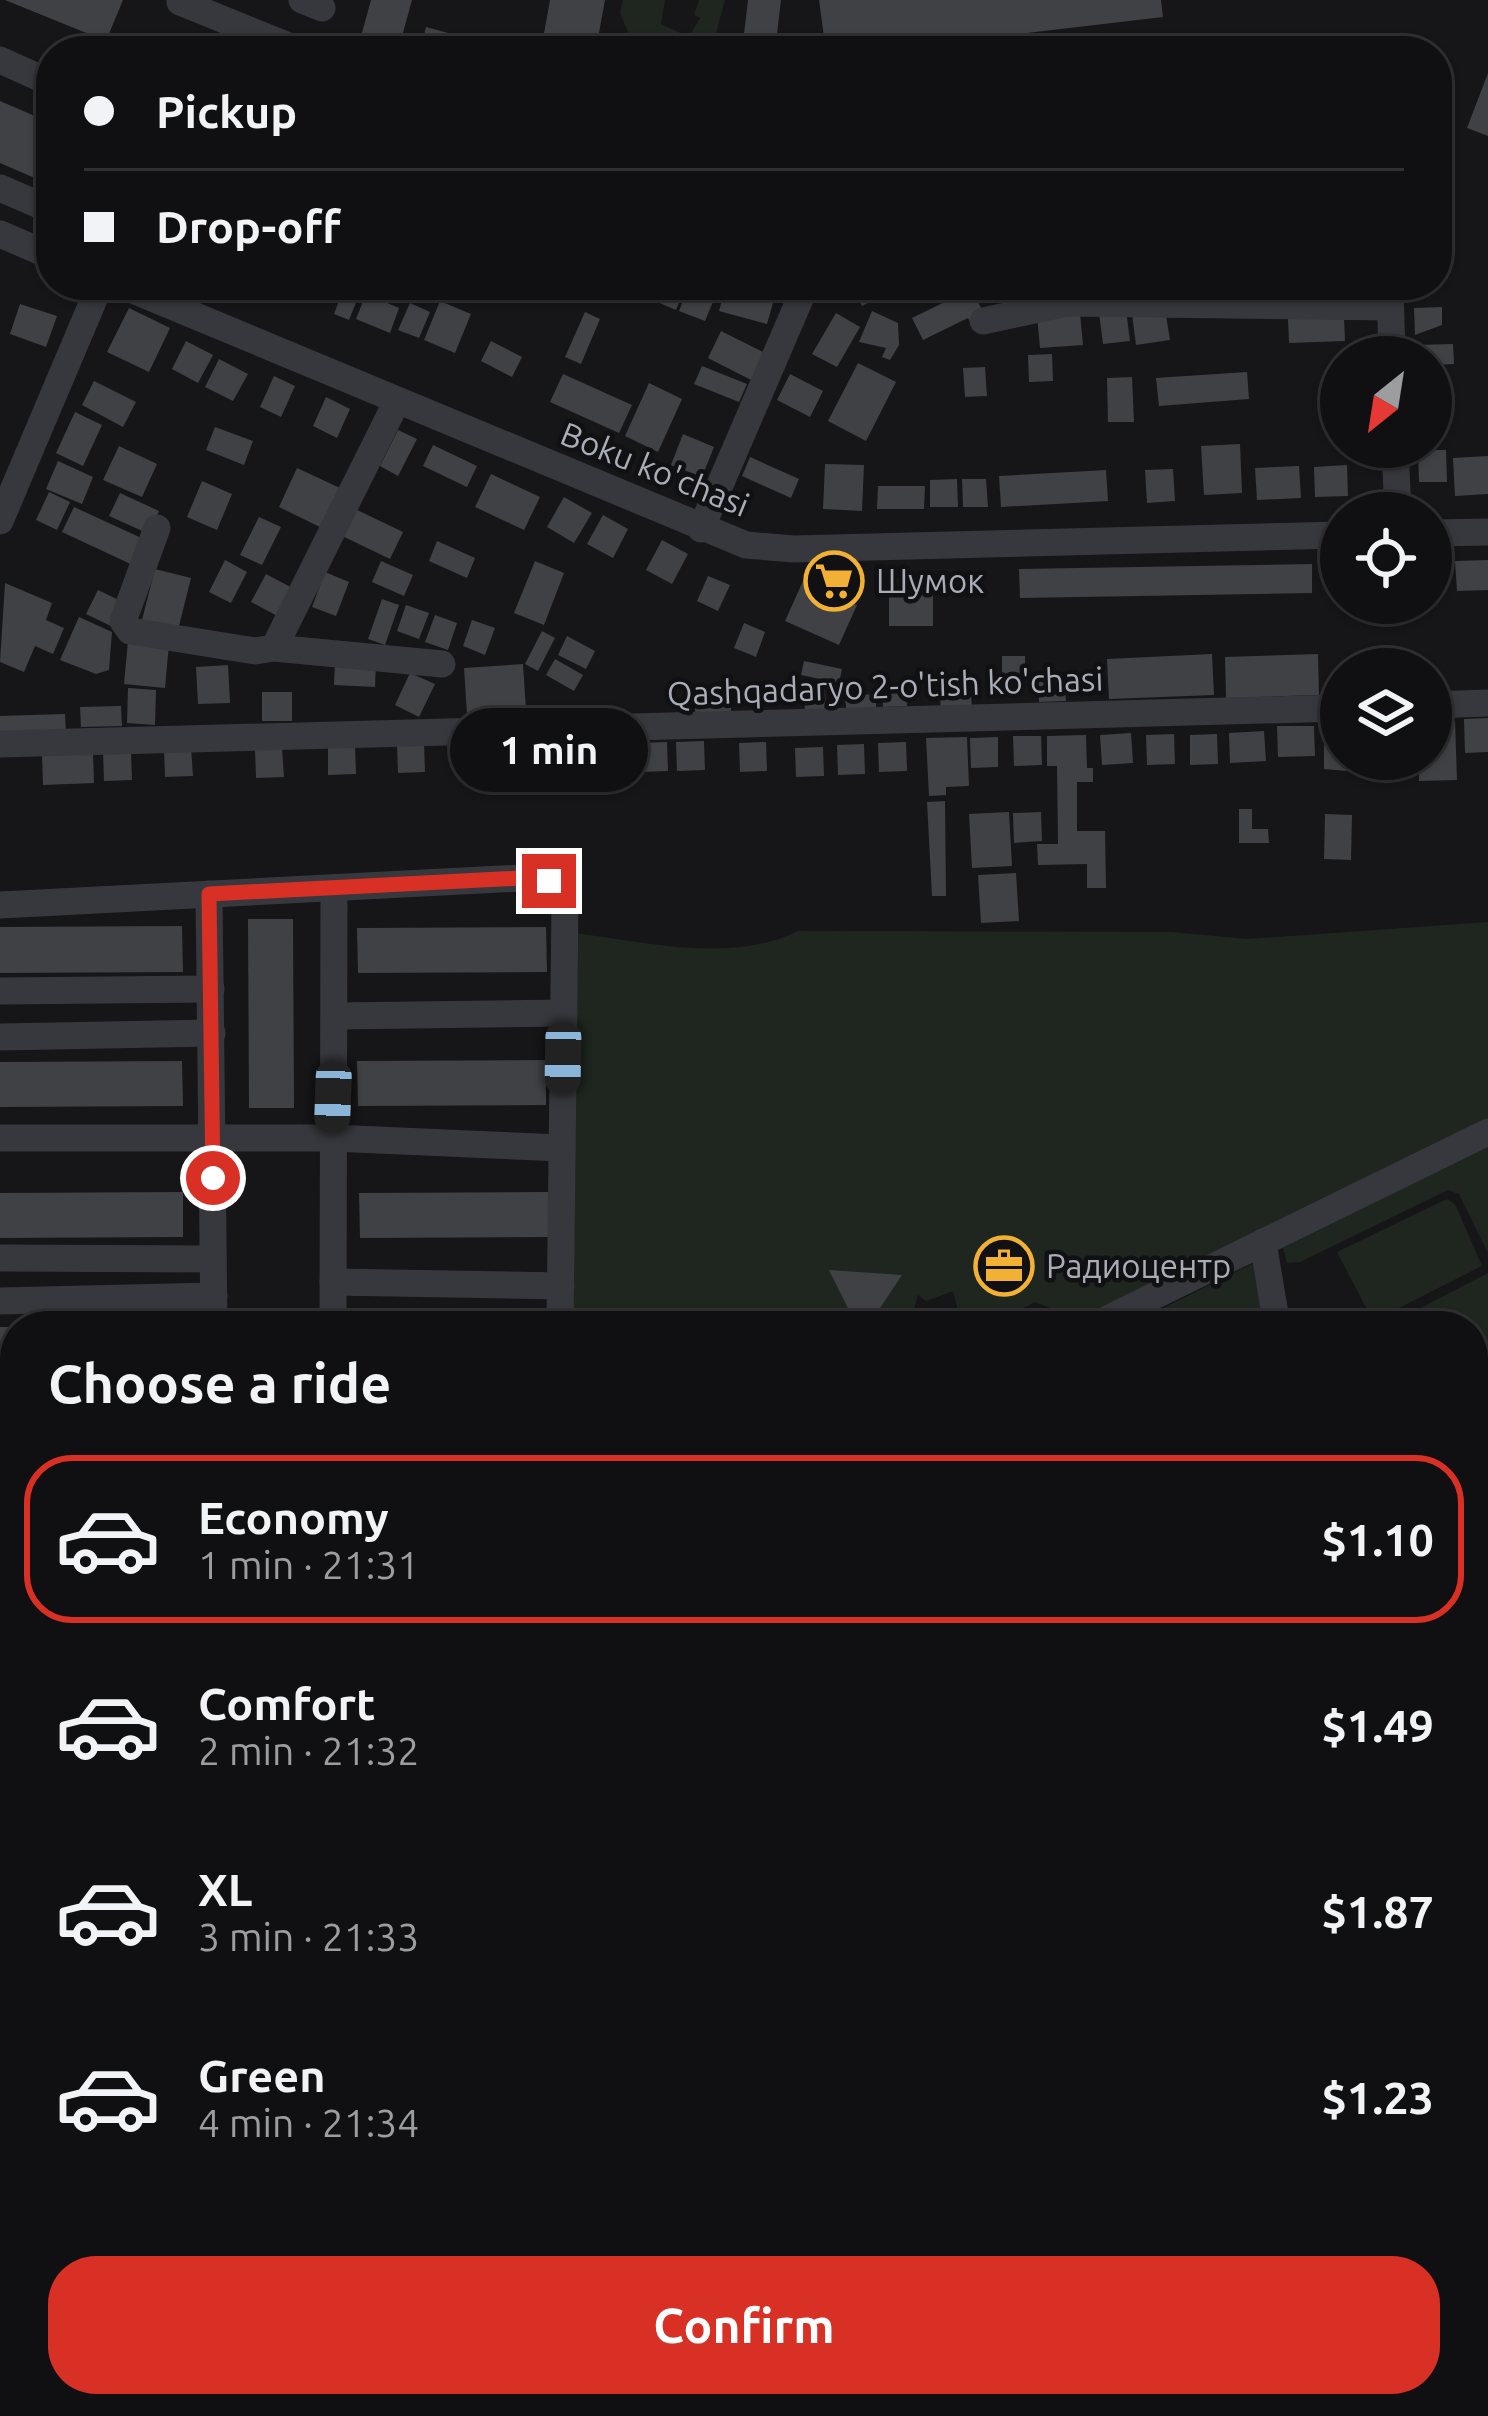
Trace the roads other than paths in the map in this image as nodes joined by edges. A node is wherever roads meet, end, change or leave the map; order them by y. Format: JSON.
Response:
{"nodes":[{"id":1,"x":180,"y":2,"type":"edge"},
{"id":2,"x":264,"y":36,"type":"edge"},
{"id":3,"x":0,"y":60,"type":"edge"},
{"id":4,"x":36,"y":76,"type":"edge"},
{"id":5,"x":0,"y":188,"type":"edge"},
{"id":6,"x":36,"y":204,"type":"edge"},
{"id":7,"x":0,"y":234,"type":"edge"},
{"id":8,"x":36,"y":250,"type":"edge"},
{"id":9,"x":94,"y":300,"type":"edge"},
{"id":10,"x":157,"y":300,"type":"edge"},
{"id":11,"x":800,"y":300,"type":"edge"},
{"id":12,"x":1205,"y":300,"type":"edge"},
{"id":13,"x":1390,"y":300,"type":"edge"},
{"id":14,"x":983,"y":321,"type":"dead end"},
{"id":15,"x":1391,"y":336,"type":"edge"},
{"id":16,"x":397,"y":400,"type":"junction"},
{"id":17,"x":0,"y":521,"type":"edge"},
{"id":18,"x":157,"y":528,"type":"dead end"},
{"id":19,"x":701,"y":529,"type":"junction"},
{"id":20,"x":1488,"y":532,"type":"edge"},
{"id":21,"x":1452,"y":533,"type":"edge"},
{"id":22,"x":1320,"y":536,"type":"edge"},
{"id":23,"x":274,"y":648,"type":"junction"},
{"id":24,"x":442,"y":664,"type":"dead end"},
{"id":25,"x":1488,"y":703,"type":"edge"},
{"id":26,"x":1452,"y":704,"type":"edge"},
{"id":27,"x":1320,"y":709,"type":"edge"},
{"id":28,"x":0,"y":744,"type":"edge"},
{"id":29,"x":334,"y":888,"type":"junction"},
{"id":30,"x":209,"y":894,"type":"junction"},
{"id":31,"x":0,"y":905,"type":"edge"},
{"id":32,"x":212,"y":988,"type":"junction"},
{"id":33,"x":0,"y":992,"type":"edge"},
{"id":34,"x":564,"y":1013,"type":"junction"},
{"id":35,"x":335,"y":1016,"type":"junction"},
{"id":36,"x":212,"y":1033,"type":"junction"},
{"id":37,"x":0,"y":1037,"type":"edge"},
{"id":38,"x":1488,"y":1132,"type":"edge"},
{"id":39,"x":0,"y":1138,"type":"edge"},
{"id":40,"x":213,"y":1138,"type":"junction"},
{"id":41,"x":332,"y":1138,"type":"junction"},
{"id":42,"x":562,"y":1148,"type":"junction"},
{"id":43,"x":1263,"y":1242,"type":"junction"},
{"id":44,"x":0,"y":1258,"type":"edge"},
{"id":45,"x":213,"y":1259,"type":"junction"},
{"id":46,"x":333,"y":1282,"type":"junction"},
{"id":47,"x":561,"y":1286,"type":"junction"},
{"id":48,"x":214,"y":1295,"type":"junction"},
{"id":49,"x":0,"y":1301,"type":"edge"},
{"id":50,"x":214,"y":1311,"type":"edge"},
{"id":51,"x":333,"y":1311,"type":"edge"},
{"id":52,"x":560,"y":1311,"type":"edge"},
{"id":53,"x":1124,"y":1311,"type":"edge"},
{"id":54,"x":1274,"y":1311,"type":"edge"}],
"edges":[{"from":1,"to":2,"type":"street"},
{"from":3,"to":4,"type":"street"},
{"from":5,"to":6,"type":"street"},
{"from":7,"to":8,"type":"street"},
{"from":9,"to":17,"type":"street"},
{"from":10,"to":16,"type":"street","name":"Boku ko'chasi"},
{"from":11,"to":19,"type":"street"},
{"from":12,"to":14,"type":"street"},
{"from":13,"to":15,"type":"street"},
{"from":16,"to":19,"type":"street","name":"Boku ko'chasi"},
{"from":16,"to":23,"type":"street"},
{"from":18,"to":23,"type":"street"},
{"from":19,"to":22,"type":"street","name":"Boku ko'chasi"},
{"from":20,"to":21,"type":"street"},
{"from":23,"to":24,"type":"street"},
{"from":25,"to":26,"type":"street"},
{"from":27,"to":28,"type":"street","name":"Qashqadaryo 2-o'tish ko'chasi"},
{"from":29,"to":30,"type":"street"},
{"from":29,"to":34,"type":"street"},
{"from":29,"to":35,"type":"street"},
{"from":30,"to":31,"type":"street"},
{"from":30,"to":32,"type":"street"},
{"from":32,"to":33,"type":"street"},
{"from":32,"to":36,"type":"street"},
{"from":34,"to":35,"type":"street"},
{"from":34,"to":42,"type":"street"},
{"from":35,"to":41,"type":"street"},
{"from":36,"to":37,"type":"street"},
{"from":36,"to":40,"type":"street"},
{"from":38,"to":43,"type":"street"},
{"from":39,"to":40,"type":"street"},
{"from":40,"to":41,"type":"street"},
{"from":40,"to":45,"type":"street"},
{"from":41,"to":42,"type":"street"},
{"from":41,"to":46,"type":"street"},
{"from":42,"to":47,"type":"street"},
{"from":43,"to":53,"type":"street"},
{"from":43,"to":54,"type":"street"},
{"from":44,"to":45,"type":"street"},
{"from":45,"to":48,"type":"street"},
{"from":46,"to":47,"type":"street"},
{"from":46,"to":51,"type":"street"},
{"from":47,"to":52,"type":"street"},
{"from":48,"to":49,"type":"street"},
{"from":48,"to":50,"type":"street"}]}
